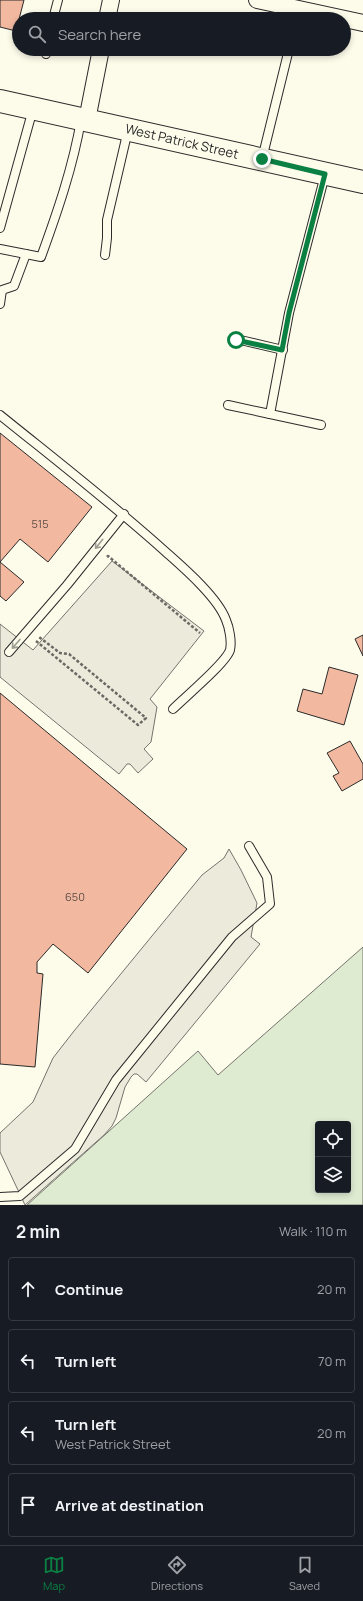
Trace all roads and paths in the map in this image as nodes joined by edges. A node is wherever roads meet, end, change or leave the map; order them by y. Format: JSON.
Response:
{"nodes":[{"id":1,"x":58,"y":0,"type":"edge"},
{"id":2,"x":111,"y":0,"type":"edge"},
{"id":3,"x":257,"y":0,"type":"edge"},
{"id":4,"x":55,"y":12,"type":"edge"},
{"id":5,"x":108,"y":12,"type":"edge"},
{"id":6,"x":292,"y":12,"type":"edge"},
{"id":7,"x":351,"y":21,"type":"edge"},
{"id":8,"x":363,"y":23,"type":"edge"},
{"id":9,"x":99,"y":56,"type":"edge"},
{"id":10,"x":287,"y":56,"type":"edge"},
{"id":11,"x":0,"y":101,"type":"edge"},
{"id":12,"x":33,"y":108,"type":"junction"},
{"id":13,"x":84,"y":119,"type":"junction"},
{"id":14,"x":128,"y":129,"type":"junction"},
{"id":15,"x":262,"y":159,"type":"junction"},
{"id":16,"x":325,"y":174,"type":"junction"},
{"id":17,"x":363,"y":182,"type":"edge"},
{"id":18,"x":0,"y":228,"type":"edge"},
{"id":19,"x":0,"y":249,"type":"edge"},
{"id":20,"x":26,"y":254,"type":"junction"},
{"id":21,"x":105,"y":255,"type":"dead end"},
{"id":22,"x":0,"y":304,"type":"edge"},
{"id":23,"x":236,"y":340,"type":"dead end"},
{"id":24,"x":282,"y":350,"type":"junction"},
{"id":25,"x":228,"y":405,"type":"dead end"},
{"id":26,"x":270,"y":414,"type":"junction"},
{"id":27,"x":0,"y":415,"type":"edge"},
{"id":28,"x":321,"y":425,"type":"dead end"},
{"id":29,"x":124,"y":514,"type":"junction"},
{"id":30,"x":104,"y":561,"type":"dead end"},
{"id":31,"x":44,"y":631,"type":"dead end"},
{"id":32,"x":200,"y":633,"type":"dead end"},
{"id":33,"x":39,"y":637,"type":"junction"},
{"id":34,"x":36,"y":641,"type":"junction"},
{"id":35,"x":31,"y":647,"type":"dead end"},
{"id":36,"x":9,"y":652,"type":"dead end"},
{"id":37,"x":174,"y":709,"type":"dead end"},
{"id":38,"x":248,"y":846,"type":"dead end"},
{"id":39,"x":0,"y":1197,"type":"edge"}],
"edges":[{"from":1,"to":4,"type":"lane"},
{"from":2,"to":5,"type":"street"},
{"from":3,"to":6,"type":"street"},
{"from":7,"to":8,"type":"street"},
{"from":9,"to":13,"type":"street"},
{"from":10,"to":15,"type":"lane"},
{"from":11,"to":12,"type":"main road","name":"West Patrick Street"},
{"from":12,"to":13,"type":"main road","name":"West Patrick Street"},
{"from":12,"to":18,"type":"lane"},
{"from":13,"to":14,"type":"main road","name":"West Patrick Street"},
{"from":13,"to":20,"type":"lane"},
{"from":14,"to":15,"type":"main road","name":"West Patrick Street"},
{"from":14,"to":21,"type":"lane"},
{"from":15,"to":16,"type":"main road","name":"West Patrick Street"},
{"from":16,"to":17,"type":"main road","name":"West Patrick Street"},
{"from":16,"to":24,"type":"lane"},
{"from":19,"to":20,"type":"lane"},
{"from":20,"to":22,"type":"lane"},
{"from":23,"to":24,"type":"lane"},
{"from":24,"to":26,"type":"lane"},
{"from":25,"to":26,"type":"lane"},
{"from":26,"to":28,"type":"lane"},
{"from":27,"to":29,"type":"lane"},
{"from":29,"to":36,"type":"lane","one_way":true},
{"from":29,"to":37,"type":"lane"},
{"from":30,"to":32,"type":"path"},
{"from":31,"to":33,"type":"path"},
{"from":33,"to":34,"type":"path"},
{"from":33,"to":34,"type":"path"},
{"from":34,"to":35,"type":"path"},
{"from":38,"to":39,"type":"lane"}]}
